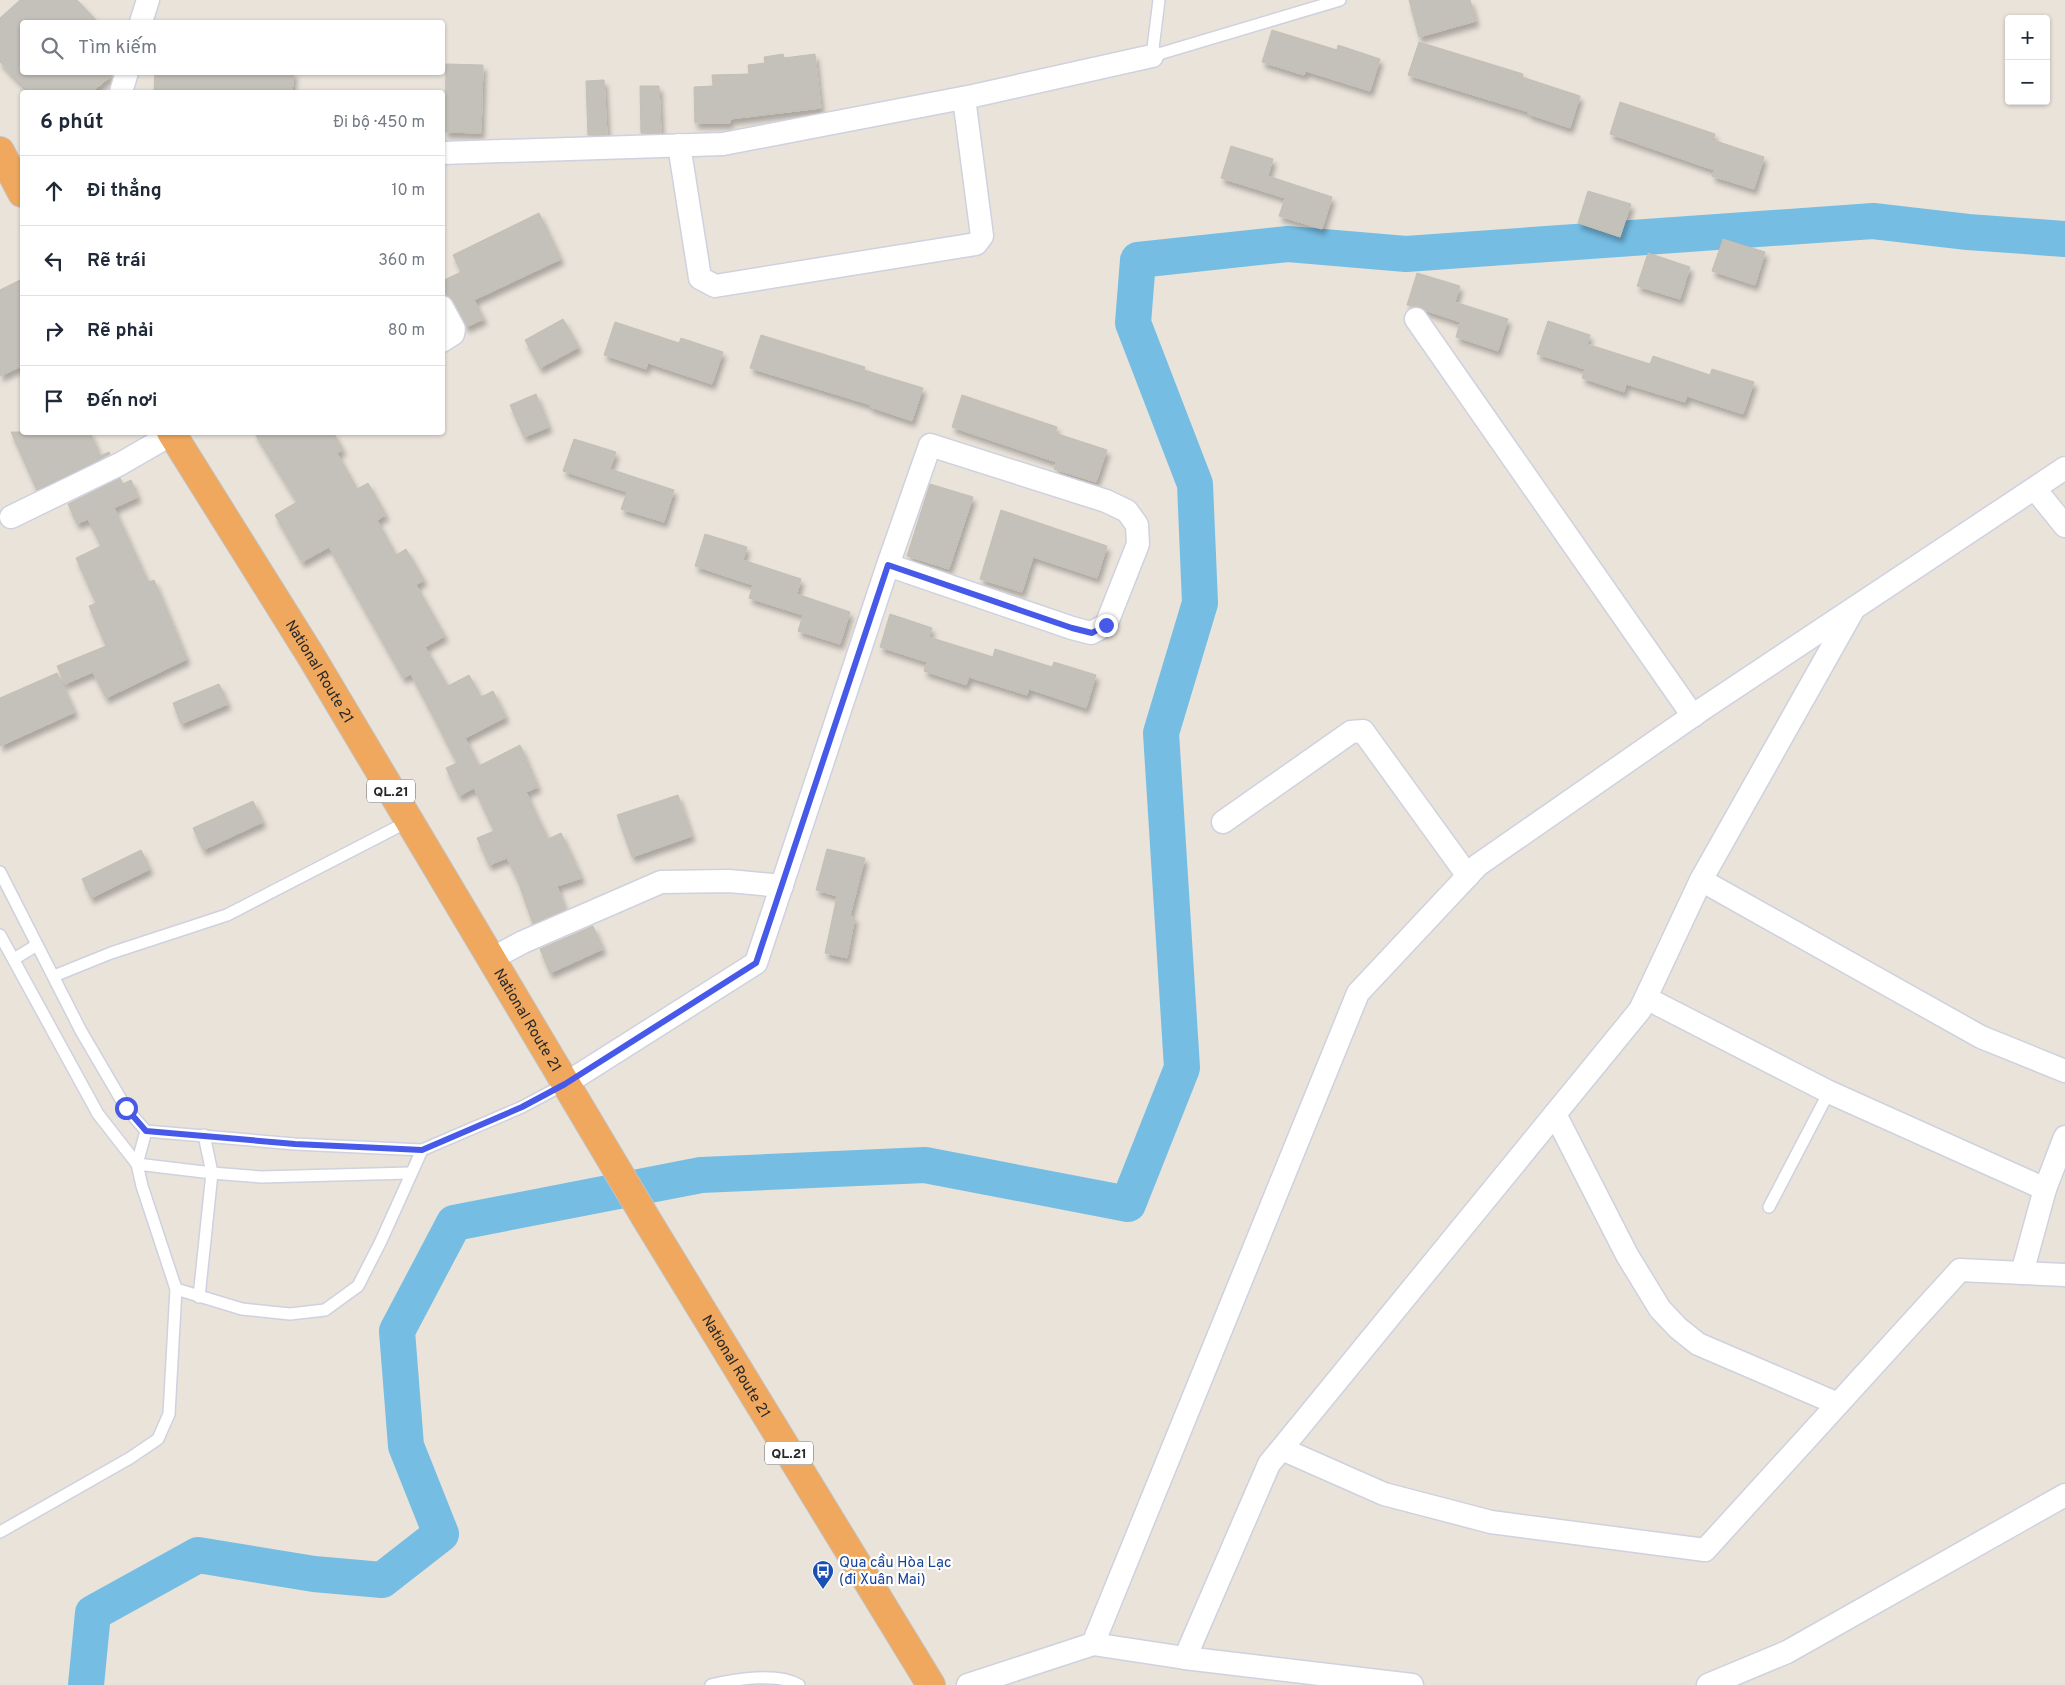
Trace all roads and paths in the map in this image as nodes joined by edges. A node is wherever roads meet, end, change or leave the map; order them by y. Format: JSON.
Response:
{"nodes":[{"id":1,"x":148,"y":0,"type":"edge"},
{"id":2,"x":1159,"y":0,"type":"edge"},
{"id":3,"x":1340,"y":0,"type":"edge"},
{"id":4,"x":142,"y":20,"type":"edge"},
{"id":5,"x":1152,"y":56,"type":"junction"},
{"id":6,"x":125,"y":75,"type":"edge"},
{"id":7,"x":122,"y":90,"type":"edge"},
{"id":8,"x":964,"y":98,"type":"junction"},
{"id":9,"x":679,"y":145,"type":"junction"},
{"id":10,"x":445,"y":153,"type":"edge"},
{"id":11,"x":11,"y":161,"type":"edge"},
{"id":12,"x":20,"y":187,"type":"edge"},
{"id":13,"x":445,"y":312,"type":"edge"},
{"id":14,"x":1416,"y":320,"type":"dead end"},
{"id":15,"x":445,"y":339,"type":"edge"},
{"id":16,"x":168,"y":435,"type":"edge"},
{"id":17,"x":172,"y":435,"type":"edge"},
{"id":18,"x":2065,"y":468,"type":"edge"},
{"id":19,"x":2036,"y":489,"type":"junction"},
{"id":20,"x":11,"y":517,"type":"dead end"},
{"id":21,"x":2065,"y":526,"type":"edge"},
{"id":22,"x":888,"y":565,"type":"junction"},
{"id":23,"x":1854,"y":609,"type":"junction"},
{"id":24,"x":1692,"y":716,"type":"junction"},
{"id":25,"x":409,"y":821,"type":"junction"},
{"id":26,"x":1224,"y":822,"type":"dead end"},
{"id":27,"x":0,"y":872,"type":"edge"},
{"id":28,"x":1468,"y":876,"type":"junction"},
{"id":29,"x":1701,"y":880,"type":"junction"},
{"id":30,"x":782,"y":886,"type":"junction"},
{"id":31,"x":0,"y":935,"type":"edge"},
{"id":32,"x":37,"y":946,"type":"junction"},
{"id":33,"x":14,"y":959,"type":"junction"},
{"id":34,"x":491,"y":959,"type":"junction"},
{"id":35,"x":54,"y":976,"type":"junction"},
{"id":36,"x":1646,"y":998,"type":"junction"},
{"id":37,"x":2065,"y":1071,"type":"edge"},
{"id":38,"x":565,"y":1084,"type":"junction"},
{"id":39,"x":1829,"y":1092,"type":"junction"},
{"id":40,"x":1555,"y":1114,"type":"junction"},
{"id":41,"x":146,"y":1131,"type":"junction"},
{"id":42,"x":204,"y":1135,"type":"junction"},
{"id":43,"x":2065,"y":1137,"type":"edge"},
{"id":44,"x":422,"y":1150,"type":"junction"},
{"id":45,"x":137,"y":1164,"type":"junction"},
{"id":46,"x":212,"y":1173,"type":"junction"},
{"id":47,"x":410,"y":1173,"type":"junction"},
{"id":48,"x":2045,"y":1189,"type":"junction"},
{"id":49,"x":1770,"y":1207,"type":"dead end"},
{"id":50,"x":2022,"y":1273,"type":"junction"},
{"id":51,"x":2065,"y":1275,"type":"edge"},
{"id":52,"x":176,"y":1290,"type":"junction"},
{"id":53,"x":199,"y":1297,"type":"junction"},
{"id":54,"x":1838,"y":1404,"type":"junction"},
{"id":55,"x":1282,"y":1449,"type":"junction"},
{"id":56,"x":2065,"y":1495,"type":"edge"},
{"id":57,"x":0,"y":1532,"type":"edge"},
{"id":58,"x":1093,"y":1644,"type":"junction"},
{"id":59,"x":1185,"y":1658,"type":"junction"},
{"id":60,"x":711,"y":1685,"type":"edge"},
{"id":61,"x":799,"y":1685,"type":"edge"},
{"id":62,"x":931,"y":1685,"type":"edge"},
{"id":63,"x":968,"y":1685,"type":"edge"},
{"id":64,"x":1412,"y":1685,"type":"edge"},
{"id":65,"x":1708,"y":1685,"type":"edge"}],
"edges":[{"from":1,"to":4,"type":"street"},
{"from":2,"to":5,"type":"lane"},
{"from":3,"to":5,"type":"lane"},
{"from":5,"to":8,"type":"street"},
{"from":6,"to":7,"type":"street"},
{"from":8,"to":9,"type":"street"},
{"from":8,"to":9,"type":"street"},
{"from":9,"to":10,"type":"street"},
{"from":11,"to":12,"type":"highway"},
{"from":13,"to":15,"type":"street"},
{"from":14,"to":24,"type":"street"},
{"from":16,"to":20,"type":"street"},
{"from":17,"to":25,"type":"highway","name":"National Route 21","number":"QL.21"},
{"from":18,"to":19,"type":"street"},
{"from":19,"to":21,"type":"street"},
{"from":19,"to":23,"type":"street"},
{"from":22,"to":22,"type":"street"},
{"from":22,"to":30,"type":"street"},
{"from":23,"to":24,"type":"street"},
{"from":23,"to":29,"type":"street"},
{"from":24,"to":28,"type":"street"},
{"from":25,"to":34,"type":"highway","name":"National Route 21","number":"QL.21"},
{"from":25,"to":35,"type":"lane"},
{"from":26,"to":28,"type":"street"},
{"from":27,"to":32,"type":"lane"},
{"from":28,"to":58,"type":"street"},
{"from":29,"to":36,"type":"street"},
{"from":29,"to":37,"type":"street"},
{"from":30,"to":34,"type":"street"},
{"from":30,"to":38,"type":"street"},
{"from":31,"to":33,"type":"lane"},
{"from":32,"to":33,"type":"lane"},
{"from":32,"to":35,"type":"lane"},
{"from":33,"to":45,"type":"lane"},
{"from":34,"to":38,"type":"highway","name":"National Route 21","number":"QL.21"},
{"from":35,"to":41,"type":"lane"},
{"from":36,"to":39,"type":"street"},
{"from":36,"to":40,"type":"street"},
{"from":38,"to":44,"type":"lane"},
{"from":38,"to":62,"type":"highway","name":"National Route 21","number":"QL.21"},
{"from":39,"to":48,"type":"street"},
{"from":39,"to":49,"type":"lane"},
{"from":40,"to":54,"type":"street"},
{"from":40,"to":55,"type":"street"},
{"from":41,"to":42,"type":"lane"},
{"from":41,"to":45,"type":"lane"},
{"from":42,"to":44,"type":"lane"},
{"from":42,"to":46,"type":"lane"},
{"from":43,"to":48,"type":"street"},
{"from":44,"to":47,"type":"lane"},
{"from":45,"to":46,"type":"lane"},
{"from":45,"to":52,"type":"lane"},
{"from":46,"to":47,"type":"lane"},
{"from":46,"to":53,"type":"lane"},
{"from":47,"to":53,"type":"lane"},
{"from":48,"to":50,"type":"street"},
{"from":50,"to":51,"type":"street"},
{"from":50,"to":54,"type":"street"},
{"from":52,"to":53,"type":"lane"},
{"from":52,"to":57,"type":"lane"},
{"from":54,"to":55,"type":"street"},
{"from":55,"to":59,"type":"street"},
{"from":56,"to":65,"type":"street"},
{"from":58,"to":59,"type":"street"},
{"from":58,"to":63,"type":"street"},
{"from":59,"to":64,"type":"street"},
{"from":60,"to":61,"type":"lane"}]}
